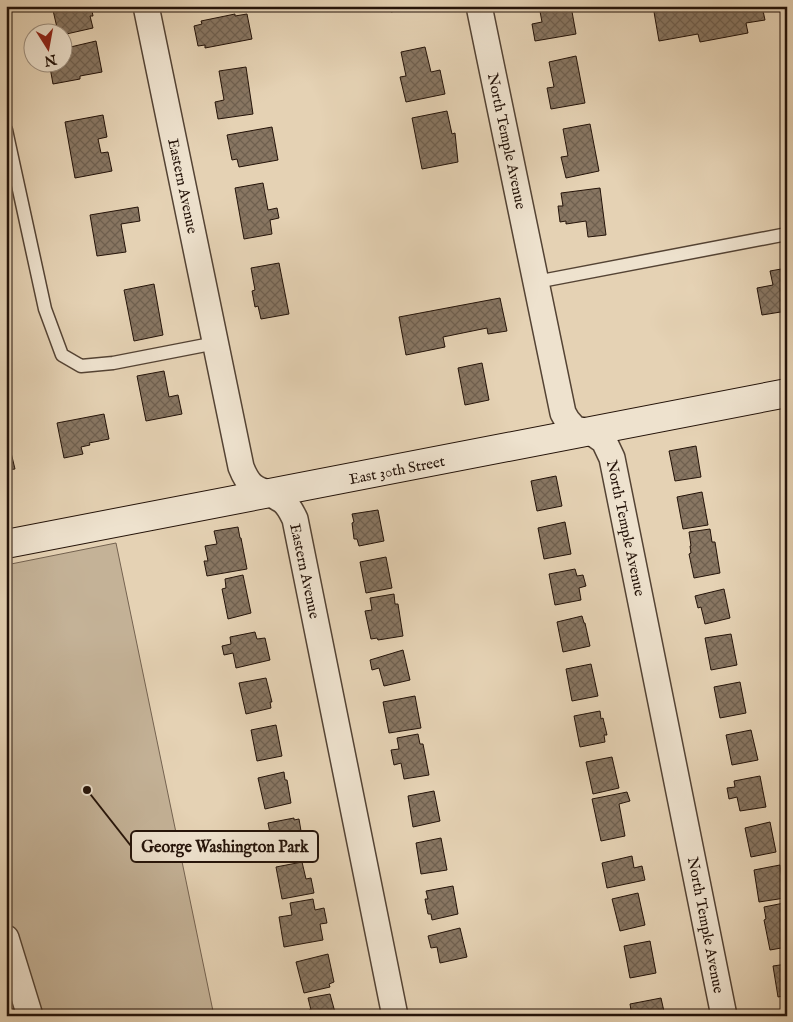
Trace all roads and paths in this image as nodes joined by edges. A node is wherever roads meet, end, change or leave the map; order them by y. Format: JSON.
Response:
{"nodes":[{"id":1,"x":146,"y":6,"type":"edge"},
{"id":2,"x":479,"y":6,"type":"edge"},
{"id":3,"x":6,"y":130,"type":"edge"},
{"id":4,"x":787,"y":234,"type":"edge"},
{"id":5,"x":536,"y":282,"type":"junction"},
{"id":6,"x":216,"y":343,"type":"junction"},
{"id":7,"x":787,"y":393,"type":"edge"},
{"id":8,"x":591,"y":432,"type":"junction"},
{"id":9,"x":273,"y":494,"type":"junction"},
{"id":10,"x":6,"y":544,"type":"edge"},
{"id":11,"x":6,"y":939,"type":"edge"},
{"id":12,"x":30,"y":1016,"type":"edge"},
{"id":13,"x":395,"y":1016,"type":"edge"},
{"id":14,"x":724,"y":1016,"type":"edge"}],
"edges":[{"from":1,"to":6,"type":"street","name":"Eastern Avenue"},
{"from":2,"to":5,"type":"street","name":"North Temple Avenue"},
{"from":3,"to":6,"type":"lane"},
{"from":4,"to":5,"type":"lane"},
{"from":5,"to":8,"type":"street","name":"North Temple Avenue"},
{"from":6,"to":9,"type":"street","name":"Eastern Avenue"},
{"from":7,"to":8,"type":"main road","name":"East 30th Street"},
{"from":8,"to":9,"type":"main road","name":"East 30th Street"},
{"from":8,"to":14,"type":"street","name":"North Temple Avenue"},
{"from":9,"to":10,"type":"main road","name":"East 30th Street"},
{"from":9,"to":13,"type":"street","name":"Eastern Avenue"},
{"from":11,"to":12,"type":"street"}]}
